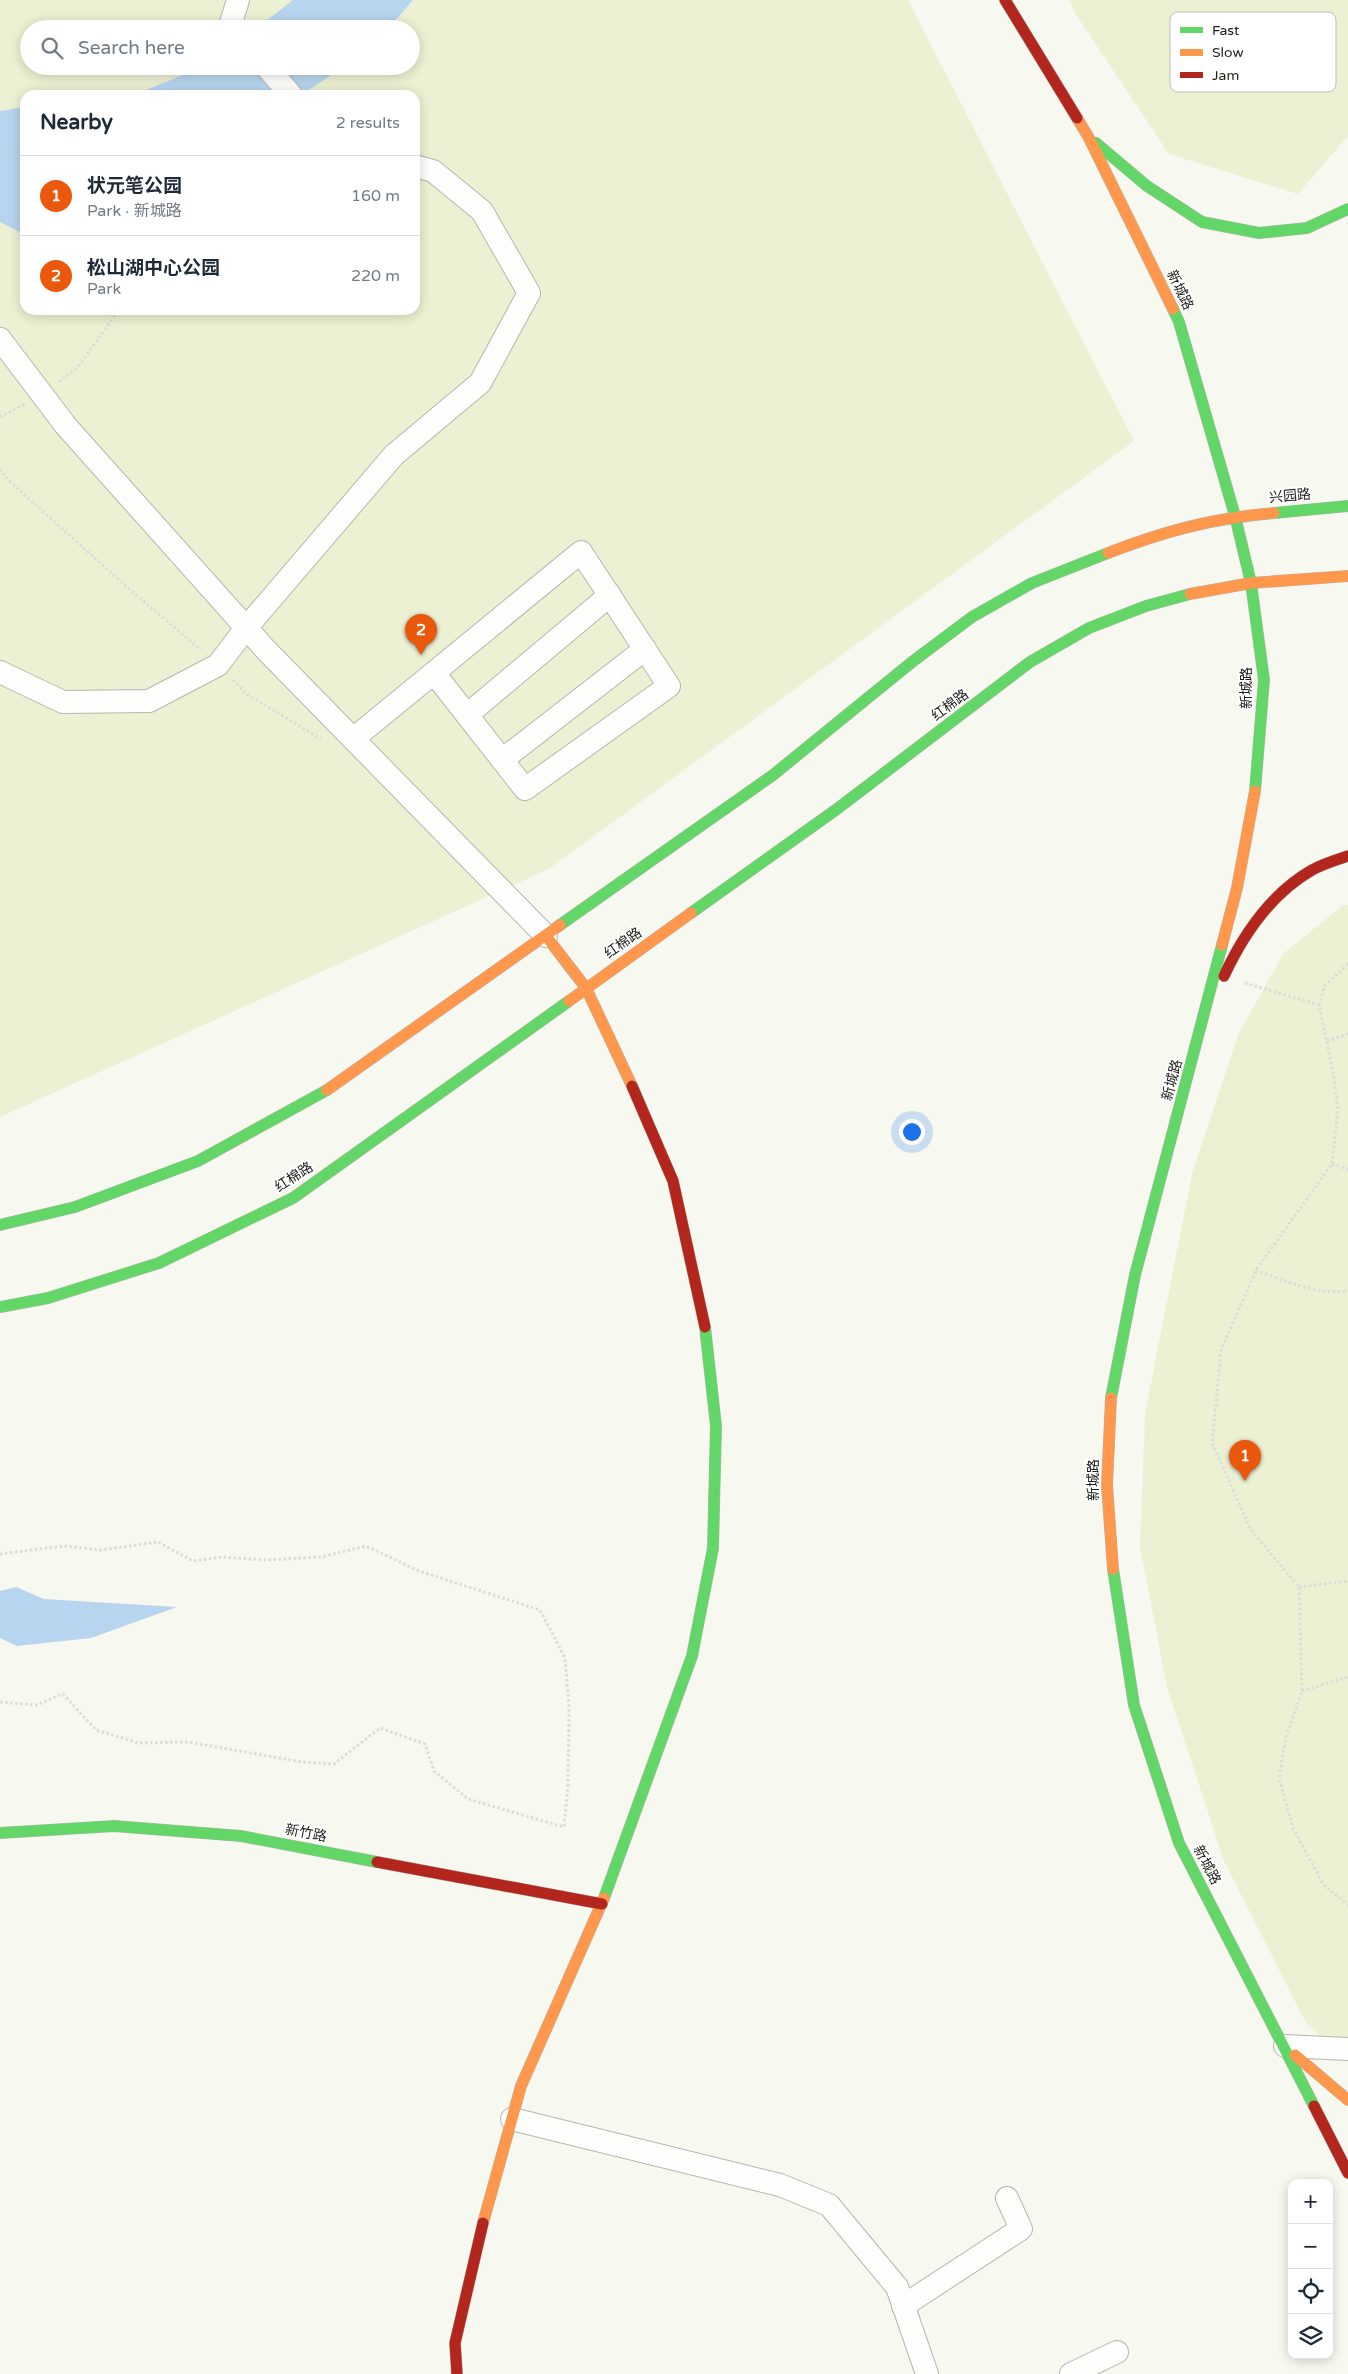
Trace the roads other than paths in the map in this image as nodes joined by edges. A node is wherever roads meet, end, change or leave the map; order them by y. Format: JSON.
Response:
{"nodes":[{"id":1,"x":238,"y":0,"type":"edge"},
{"id":2,"x":1005,"y":0,"type":"edge"},
{"id":3,"x":233,"y":20,"type":"edge"},
{"id":4,"x":274,"y":75,"type":"edge"},
{"id":5,"x":287,"y":90,"type":"edge"},
{"id":6,"x":1089,"y":138,"type":"junction"},
{"id":7,"x":420,"y":167,"type":"edge"},
{"id":8,"x":1348,"y":208,"type":"edge"},
{"id":9,"x":0,"y":339,"type":"edge"},
{"id":10,"x":1348,"y":506,"type":"edge"},
{"id":11,"x":1235,"y":516,"type":"junction"},
{"id":12,"x":1348,"y":576,"type":"edge"},
{"id":13,"x":1251,"y":583,"type":"junction"},
{"id":14,"x":610,"y":595,"type":"junction"},
{"id":15,"x":246,"y":628,"type":"junction"},
{"id":16,"x":645,"y":649,"type":"junction"},
{"id":17,"x":0,"y":672,"type":"edge"},
{"id":18,"x":434,"y":673,"type":"junction"},
{"id":19,"x":467,"y":716,"type":"junction"},
{"id":20,"x":354,"y":739,"type":"junction"},
{"id":21,"x":502,"y":760,"type":"junction"},
{"id":22,"x":1348,"y":856,"type":"edge"},
{"id":23,"x":546,"y":936,"type":"junction"},
{"id":24,"x":586,"y":988,"type":"junction"},
{"id":25,"x":1200,"y":1030,"type":"junction"},
{"id":26,"x":0,"y":1225,"type":"edge"},
{"id":27,"x":0,"y":1307,"type":"edge"},
{"id":28,"x":0,"y":1833,"type":"edge"},
{"id":29,"x":602,"y":1904,"type":"junction"},
{"id":30,"x":1285,"y":2046,"type":"junction"},
{"id":31,"x":1348,"y":2049,"type":"edge"},
{"id":32,"x":1348,"y":2100,"type":"edge"},
{"id":33,"x":512,"y":2119,"type":"junction"},
{"id":34,"x":1348,"y":2173,"type":"edge"},
{"id":35,"x":1007,"y":2198,"type":"dead end"},
{"id":36,"x":903,"y":2306,"type":"junction"},
{"id":37,"x":1117,"y":2352,"type":"dead end"},
{"id":38,"x":457,"y":2374,"type":"edge"},
{"id":39,"x":927,"y":2374,"type":"edge"},
{"id":40,"x":1071,"y":2374,"type":"edge"}],
"edges":[{"from":1,"to":3,"type":"street"},
{"from":2,"to":6,"type":"main road","name":"新城路"},
{"from":4,"to":5,"type":"street"},
{"from":6,"to":8,"type":"main road"},
{"from":6,"to":11,"type":"main road","name":"新城路"},
{"from":7,"to":15,"type":"street"},
{"from":9,"to":15,"type":"street"},
{"from":10,"to":11,"type":"main road","name":"兴园路"},
{"from":11,"to":13,"type":"main road","name":"新城路"},
{"from":11,"to":23,"type":"main road"},
{"from":12,"to":13,"type":"main road"},
{"from":13,"to":24,"type":"main road","name":"红棉路"},
{"from":13,"to":25,"type":"main road","name":"新城路"},
{"from":14,"to":16,"type":"street"},
{"from":14,"to":18,"type":"street"},
{"from":14,"to":19,"type":"street"},
{"from":15,"to":17,"type":"street"},
{"from":15,"to":20,"type":"street"},
{"from":16,"to":21,"type":"street"},
{"from":16,"to":21,"type":"street"},
{"from":18,"to":19,"type":"street"},
{"from":18,"to":20,"type":"street"},
{"from":19,"to":21,"type":"street"},
{"from":20,"to":23,"type":"street"},
{"from":22,"to":25,"type":"main road"},
{"from":23,"to":24,"type":"main road"},
{"from":23,"to":26,"type":"main road"},
{"from":24,"to":27,"type":"main road","name":"红棉路"},
{"from":24,"to":29,"type":"main road"},
{"from":25,"to":30,"type":"main road","name":"新城路"},
{"from":28,"to":29,"type":"main road","name":"新竹路"},
{"from":29,"to":33,"type":"main road"},
{"from":30,"to":31,"type":"street"},
{"from":30,"to":32,"type":"main road"},
{"from":30,"to":34,"type":"main road","name":"新城路"},
{"from":33,"to":36,"type":"street"},
{"from":33,"to":38,"type":"main road"},
{"from":35,"to":36,"type":"street"},
{"from":36,"to":39,"type":"street"},
{"from":37,"to":40,"type":"street"}]}
